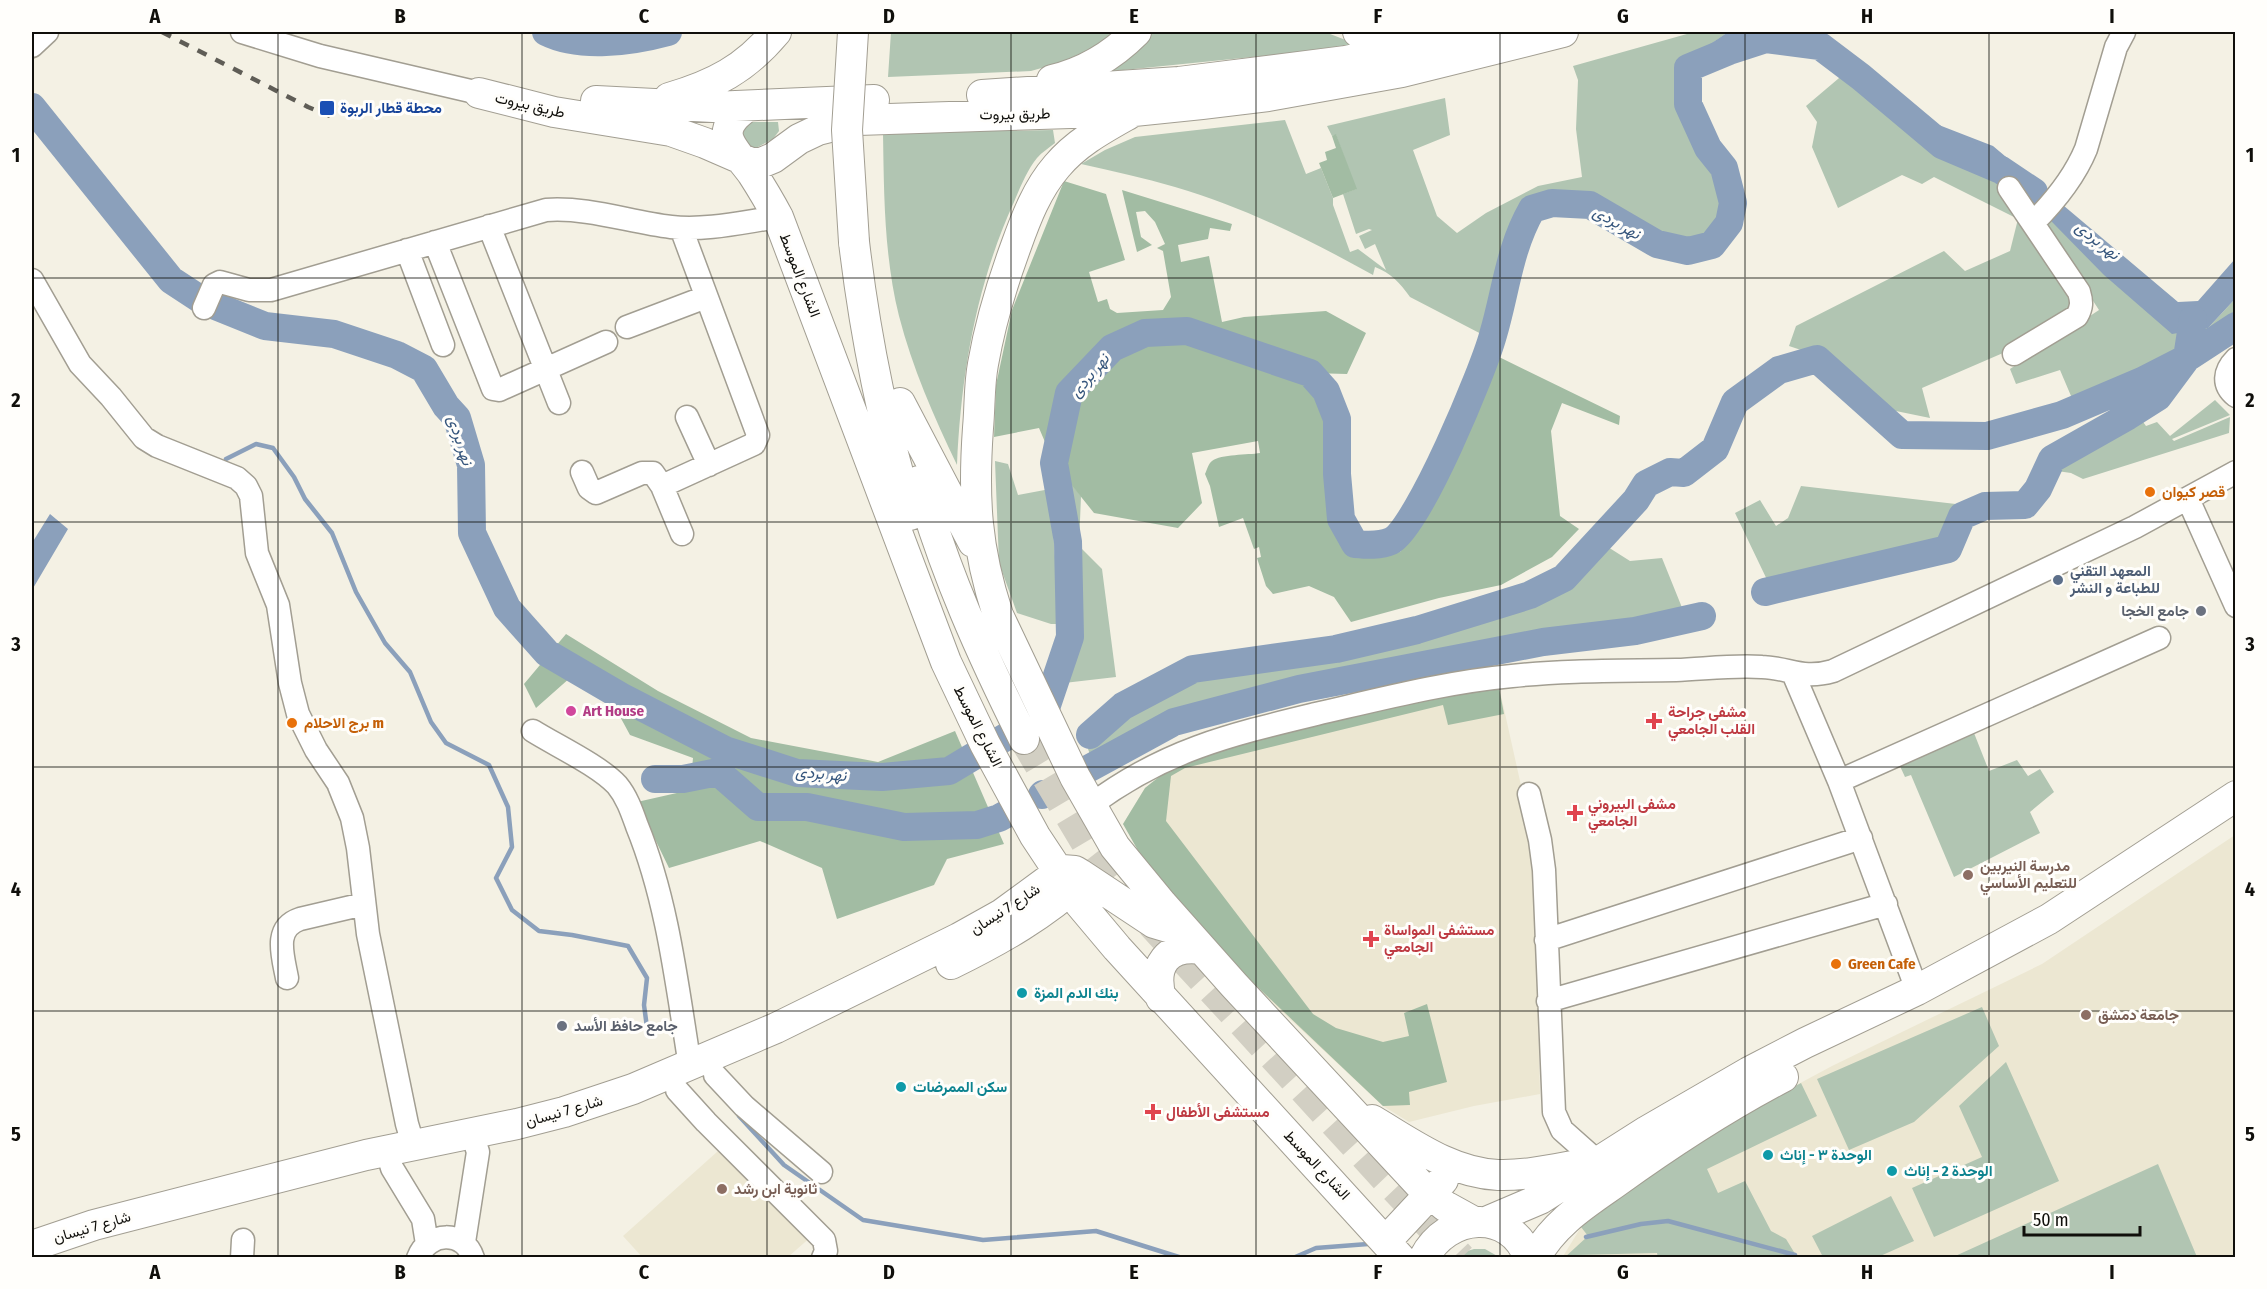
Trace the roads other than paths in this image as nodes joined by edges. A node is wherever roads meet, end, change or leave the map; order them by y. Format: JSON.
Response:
{"nodes":[{"id":1,"x":46,"y":32,"type":"edge"},
{"id":2,"x":242,"y":32,"type":"edge"},
{"id":3,"x":776,"y":32,"type":"edge"},
{"id":4,"x":853,"y":32,"type":"edge"},
{"id":5,"x":873,"y":32,"type":"edge"},
{"id":6,"x":1137,"y":32,"type":"edge"},
{"id":7,"x":1358,"y":32,"type":"edge"},
{"id":8,"x":1479,"y":32,"type":"edge"},
{"id":9,"x":1563,"y":32,"type":"edge"},
{"id":10,"x":2124,"y":32,"type":"edge"},
{"id":11,"x":1427,"y":44,"type":"junction"},
{"id":12,"x":32,"y":46,"type":"edge"},
{"id":13,"x":479,"y":93,"type":"junction"},
{"id":14,"x":992,"y":95,"type":"junction"},
{"id":15,"x":650,"y":104,"type":"junction"},
{"id":16,"x":748,"y":106,"type":"junction"},
{"id":17,"x":1134,"y":111,"type":"junction"},
{"id":18,"x":742,"y":161,"type":"junction"},
{"id":19,"x":2009,"y":188,"type":"dead end"},
{"id":20,"x":778,"y":217,"type":"junction"},
{"id":21,"x":2032,"y":223,"type":"junction"},
{"id":22,"x":489,"y":226,"type":"junction"},
{"id":23,"x":681,"y":228,"type":"junction"},
{"id":24,"x":435,"y":242,"type":"junction"},
{"id":25,"x":864,"y":242,"type":"junction"},
{"id":26,"x":407,"y":250,"type":"junction"},
{"id":27,"x":32,"y":280,"type":"edge"},
{"id":28,"x":706,"y":297,"type":"junction"},
{"id":29,"x":204,"y":308,"type":"dead end"},
{"id":30,"x":627,"y":327,"type":"dead end"},
{"id":31,"x":606,"y":342,"type":"dead end"},
{"id":32,"x":443,"y":345,"type":"dead end"},
{"id":33,"x":2014,"y":354,"type":"dead end"},
{"id":34,"x":2235,"y":359,"type":"edge"},
{"id":35,"x":545,"y":369,"type":"junction"},
{"id":36,"x":2235,"y":396,"type":"edge"},
{"id":37,"x":560,"y":403,"type":"dead end"},
{"id":38,"x":900,"y":403,"type":"junction"},
{"id":39,"x":687,"y":417,"type":"dead end"},
{"id":40,"x":709,"y":465,"type":"junction"},
{"id":41,"x":582,"y":472,"type":"dead end"},
{"id":42,"x":2235,"y":472,"type":"edge"},
{"id":43,"x":662,"y":486,"type":"junction"},
{"id":44,"x":2188,"y":499,"type":"junction"},
{"id":45,"x":902,"y":517,"type":"junction"},
{"id":46,"x":682,"y":534,"type":"dead end"},
{"id":47,"x":982,"y":560,"type":"junction"},
{"id":48,"x":2235,"y":606,"type":"edge"},
{"id":49,"x":2159,"y":638,"type":"dead end"},
{"id":50,"x":1793,"y":674,"type":"junction"},
{"id":51,"x":533,"y":731,"type":"dead end"},
{"id":52,"x":1839,"y":781,"type":"junction"},
{"id":53,"x":1529,"y":794,"type":"dead end"},
{"id":54,"x":2235,"y":796,"type":"edge"},
{"id":55,"x":1091,"y":806,"type":"junction"},
{"id":56,"x":2235,"y":817,"type":"edge"},
{"id":57,"x":1861,"y":838,"type":"junction"},
{"id":58,"x":1115,"y":847,"type":"junction"},
{"id":59,"x":1071,"y":880,"type":"junction"},
{"id":60,"x":364,"y":904,"type":"junction"},
{"id":61,"x":1886,"y":904,"type":"junction"},
{"id":62,"x":1546,"y":940,"type":"junction"},
{"id":63,"x":1195,"y":941,"type":"junction"},
{"id":64,"x":287,"y":978,"type":"dead end"},
{"id":65,"x":1917,"y":990,"type":"junction"},
{"id":66,"x":1161,"y":998,"type":"junction"},
{"id":67,"x":1548,"y":1001,"type":"junction"},
{"id":68,"x":694,"y":1077,"type":"junction"},
{"id":69,"x":1347,"y":1107,"type":"junction"},
{"id":70,"x":475,"y":1143,"type":"junction"},
{"id":71,"x":397,"y":1154,"type":"junction"},
{"id":72,"x":1598,"y":1162,"type":"junction"},
{"id":73,"x":1455,"y":1166,"type":"junction"},
{"id":74,"x":821,"y":1172,"type":"dead end"},
{"id":75,"x":1431,"y":1195,"type":"junction"},
{"id":76,"x":1480,"y":1222,"type":"junction"},
{"id":77,"x":32,"y":1246,"type":"edge"},
{"id":78,"x":1393,"y":1249,"type":"edge"},
{"id":79,"x":422,"y":1251,"type":"edge"},
{"id":80,"x":471,"y":1253,"type":"edge"},
{"id":81,"x":48,"y":1257,"type":"edge"},
{"id":82,"x":823,"y":1257,"type":"edge"},
{"id":83,"x":1424,"y":1257,"type":"edge"},
{"id":84,"x":1529,"y":1257,"type":"edge"},
{"id":85,"x":1535,"y":1257,"type":"edge"}],
"edges":[{"from":1,"to":12,"type":"street"},
{"from":2,"to":13,"type":"street","name":"طريق بيروت"},
{"from":3,"to":15,"type":"main road"},
{"from":4,"to":25,"type":"main road","name":"الشارع الموسط","bridge":true},
{"from":5,"to":25,"type":"main road"},
{"from":6,"to":14,"type":"main road"},
{"from":7,"to":11,"type":"main road"},
{"from":8,"to":11,"type":"main road","name":"طريق بيروت"},
{"from":9,"to":17,"type":"main road","name":"طريق بيروت"},
{"from":10,"to":21,"type":"street"},
{"from":11,"to":14,"type":"main road","name":"طريق بيروت"},
{"from":13,"to":15,"type":"main road","name":"طريق بيروت"},
{"from":13,"to":18,"type":"main road","name":"طريق بيروت"},
{"from":14,"to":16,"type":"main road","name":"طريق بيروت"},
{"from":15,"to":16,"type":"main road","name":"طريق بيروت"},
{"from":16,"to":18,"type":"main road","name":"الشارع الموسط"},
{"from":17,"to":18,"type":"main road","name":"طريق بيروت"},
{"from":17,"to":47,"type":"main road"},
{"from":18,"to":20,"type":"main road","name":"الشارع الموسط"},
{"from":19,"to":21,"type":"street"},
{"from":20,"to":23,"type":"street"},
{"from":20,"to":45,"type":"main road","name":"الشارع الموسط"},
{"from":21,"to":33,"type":"street"},
{"from":22,"to":23,"type":"street"},
{"from":22,"to":24,"type":"street"},
{"from":22,"to":35,"type":"street"},
{"from":23,"to":28,"type":"street"},
{"from":24,"to":26,"type":"street"},
{"from":24,"to":35,"type":"street"},
{"from":25,"to":38,"type":"main road","name":"الشارع الموسط"},
{"from":25,"to":45,"type":"main road","name":"الشارع الموسط"},
{"from":26,"to":29,"type":"street"},
{"from":26,"to":32,"type":"street"},
{"from":27,"to":60,"type":"street"},
{"from":28,"to":30,"type":"street"},
{"from":28,"to":40,"type":"street"},
{"from":31,"to":35,"type":"street"},
{"from":34,"to":36,"type":"street"},
{"from":35,"to":37,"type":"street"},
{"from":38,"to":45,"type":"main road","name":"الشارع الموسط"},
{"from":38,"to":47,"type":"main road"},
{"from":39,"to":40,"type":"street"},
{"from":40,"to":43,"type":"street"},
{"from":41,"to":43,"type":"street"},
{"from":42,"to":44,"type":"street"},
{"from":43,"to":46,"type":"street"},
{"from":44,"to":48,"type":"street"},
{"from":44,"to":50,"type":"street"},
{"from":45,"to":59,"type":"main road","name":"الشارع الموسط"},
{"from":47,"to":55,"type":"main road"},
{"from":49,"to":52,"type":"street"},
{"from":50,"to":52,"type":"street"},
{"from":50,"to":55,"type":"street"},
{"from":51,"to":68,"type":"street"},
{"from":52,"to":57,"type":"street"},
{"from":53,"to":62,"type":"street"},
{"from":54,"to":65,"type":"main road"},
{"from":55,"to":58,"type":"main road"},
{"from":56,"to":85,"type":"main road"},
{"from":57,"to":61,"type":"street"},
{"from":57,"to":62,"type":"street"},
{"from":58,"to":59,"type":"main road","name":"شارع 7 نيسان"},
{"from":58,"to":63,"type":"main road"},
{"from":59,"to":63,"type":"main road"},
{"from":59,"to":66,"type":"main road","name":"الشارع الموسط"},
{"from":59,"to":68,"type":"main road","name":"شارع 7 نيسان"},
{"from":60,"to":64,"type":"street"},
{"from":60,"to":71,"type":"street"},
{"from":61,"to":65,"type":"street"},
{"from":61,"to":67,"type":"street"},
{"from":62,"to":67,"type":"street"},
{"from":63,"to":66,"type":"main road"},
{"from":63,"to":69,"type":"main road"},
{"from":65,"to":72,"type":"main road"},
{"from":66,"to":78,"type":"main road","name":"الشارع الموسط"},
{"from":67,"to":72,"type":"street"},
{"from":68,"to":70,"type":"main road","name":"شارع 7 نيسان"},
{"from":68,"to":74,"type":"street"},
{"from":68,"to":82,"type":"street"},
{"from":69,"to":73,"type":"main road"},
{"from":69,"to":75,"type":"main road"},
{"from":70,"to":71,"type":"main road","name":"شارع 7 نيسان"},
{"from":70,"to":80,"type":"street"},
{"from":71,"to":77,"type":"main road","name":"شارع 7 نيسان"},
{"from":71,"to":79,"type":"street"},
{"from":71,"to":81,"type":"main road","name":"شارع 7 نيسان"},
{"from":72,"to":73,"type":"main road"},
{"from":72,"to":76,"type":"main road"},
{"from":73,"to":75,"type":"main road"},
{"from":75,"to":76,"type":"main road"},
{"from":75,"to":78,"type":"main road"},
{"from":76,"to":83,"type":"main road"},
{"from":76,"to":84,"type":"main road"},
{"from":79,"to":80,"type":"street"}]}
